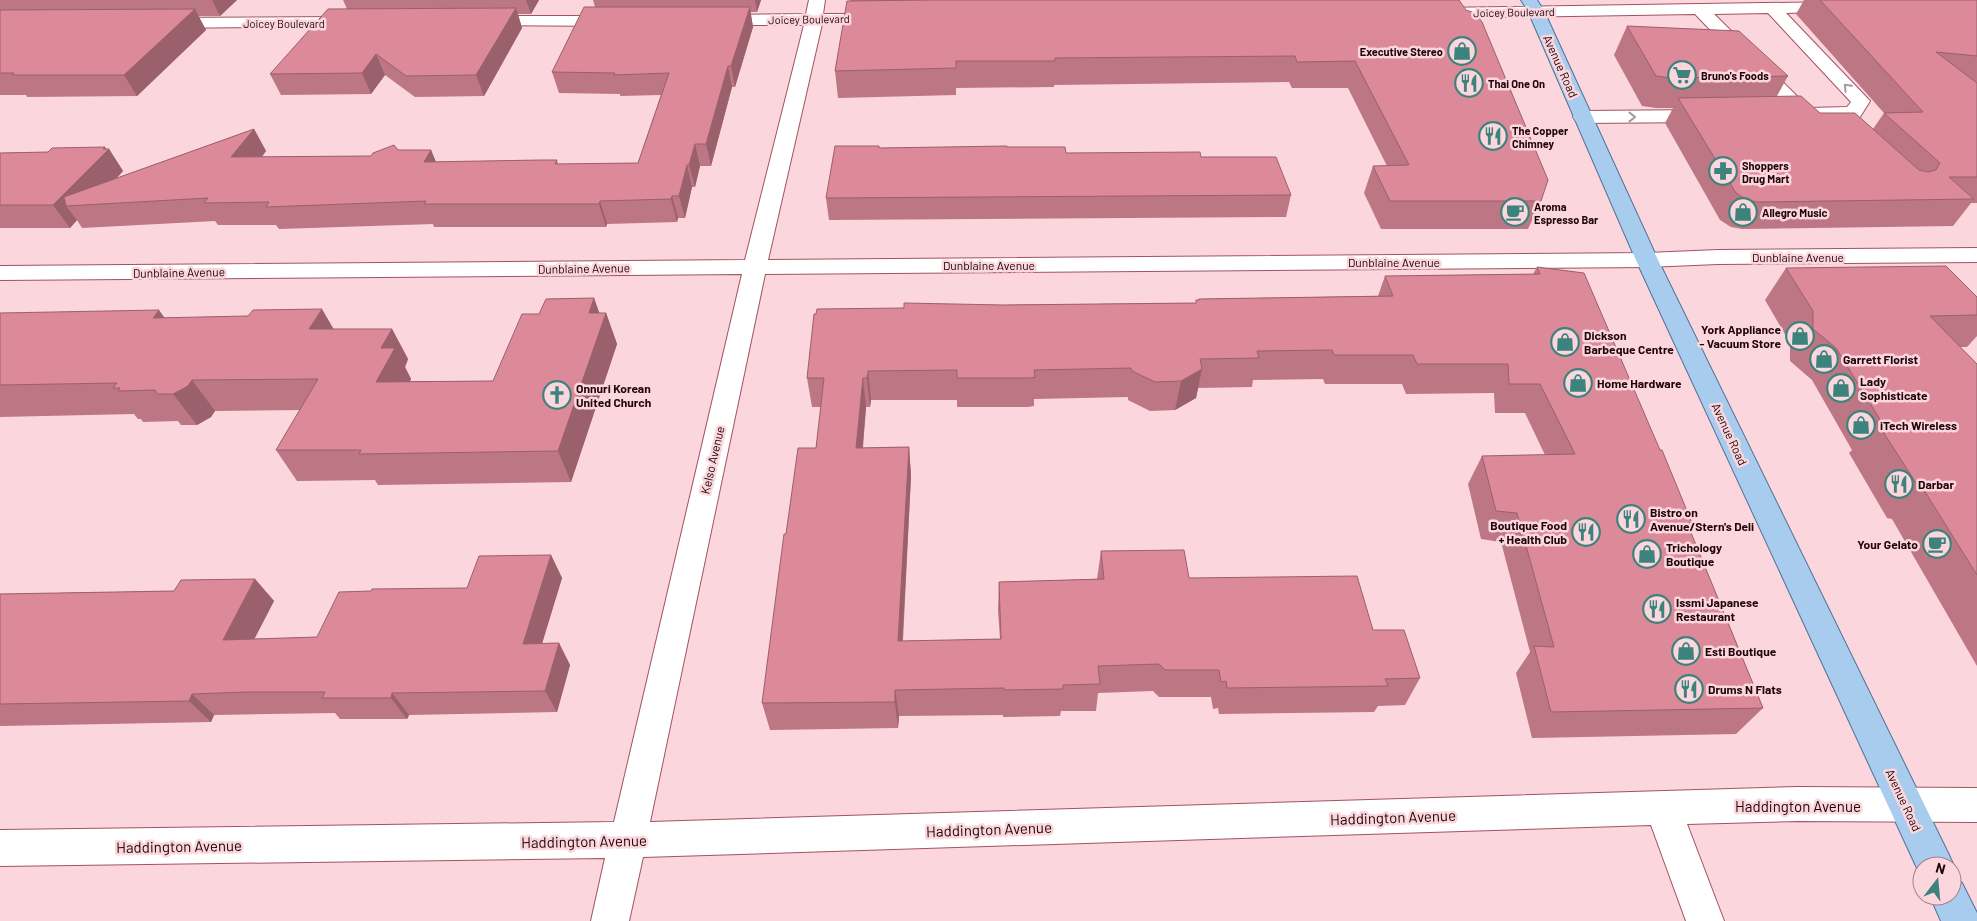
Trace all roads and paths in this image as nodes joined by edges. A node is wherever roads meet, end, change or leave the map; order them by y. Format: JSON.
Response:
{"nodes":[{"id":1,"x":1532,"y":5,"type":"edge"},
{"id":2,"x":1856,"y":6,"type":"edge"},
{"id":3,"x":1772,"y":8,"type":"junction"},
{"id":4,"x":1699,"y":9,"type":"junction"},
{"id":5,"x":816,"y":10,"type":"edge"},
{"id":6,"x":1421,"y":13,"type":"edge"},
{"id":7,"x":894,"y":19,"type":"edge"},
{"id":8,"x":696,"y":20,"type":"edge"},
{"id":9,"x":636,"y":21,"type":"edge"},
{"id":10,"x":368,"y":22,"type":"edge"},
{"id":11,"x":467,"y":22,"type":"edge"},
{"id":12,"x":149,"y":23,"type":"edge"},
{"id":13,"x":1804,"y":114,"type":"junction"},
{"id":14,"x":1826,"y":114,"type":"junction"},
{"id":15,"x":1774,"y":115,"type":"edge"},
{"id":16,"x":1725,"y":116,"type":"edge"},
{"id":17,"x":1583,"y":117,"type":"junction"},
{"id":18,"x":1847,"y":133,"type":"edge"},
{"id":19,"x":1977,"y":255,"type":"edge"},
{"id":20,"x":1927,"y":256,"type":"junction"},
{"id":21,"x":1647,"y":260,"type":"junction"},
{"id":22,"x":755,"y":266,"type":"junction"},
{"id":23,"x":0,"y":273,"type":"edge"},
{"id":24,"x":1946,"y":279,"type":"edge"},
{"id":25,"x":1977,"y":805,"type":"edge"},
{"id":26,"x":1907,"y":806,"type":"junction"},
{"id":27,"x":1663,"y":809,"type":"junction"},
{"id":28,"x":627,"y":840,"type":"junction"},
{"id":29,"x":0,"y":848,"type":"edge"},
{"id":30,"x":1930,"y":856,"type":"edge"},
{"id":31,"x":1954,"y":906,"type":"edge"},
{"id":32,"x":610,"y":921,"type":"edge"},
{"id":33,"x":1705,"y":921,"type":"edge"},
{"id":34,"x":1961,"y":921,"type":"edge"}],
"edges":[{"from":1,"to":4,"type":"street","name":"Joicey Boulevard"},
{"from":1,"to":6,"type":"street","name":"Joicey Boulevard"},
{"from":1,"to":17,"type":"main road","name":"Avenue Road"},
{"from":2,"to":3,"type":"street","name":"Joicey Boulevard"},
{"from":3,"to":4,"type":"street","name":"Joicey Boulevard"},
{"from":14,"to":3,"type":"street","one_way":true},
{"from":4,"to":13,"type":"street"},
{"from":5,"to":7,"type":"street","name":"Joicey Boulevard"},
{"from":5,"to":8,"type":"street","name":"Joicey Boulevard"},
{"from":5,"to":22,"type":"street","name":"Kelso Avenue"},
{"from":9,"to":11,"type":"street"},
{"from":10,"to":12,"type":"street","name":"Joicey Boulevard"},
{"from":13,"to":14,"type":"street"},
{"from":13,"to":15,"type":"street"},
{"from":14,"to":18,"type":"street"},
{"from":17,"to":16,"type":"street","one_way":true},
{"from":17,"to":21,"type":"main road","name":"Avenue Road"},
{"from":19,"to":20,"type":"street","name":"Dunblaine Avenue"},
{"from":20,"to":21,"type":"street","name":"Dunblaine Avenue"},
{"from":20,"to":24,"type":"street"},
{"from":21,"to":22,"type":"street","name":"Dunblaine Avenue"},
{"from":21,"to":26,"type":"main road","name":"Avenue Road"},
{"from":22,"to":23,"type":"street","name":"Dunblaine Avenue"},
{"from":22,"to":28,"type":"street","name":"Kelso Avenue"},
{"from":25,"to":26,"type":"street","name":"Haddington Avenue"},
{"from":26,"to":27,"type":"street","name":"Haddington Avenue"},
{"from":26,"to":30,"type":"main road","name":"Avenue Road"},
{"from":27,"to":28,"type":"street","name":"Haddington Avenue"},
{"from":27,"to":33,"type":"street"},
{"from":28,"to":29,"type":"street","name":"Haddington Avenue"},
{"from":28,"to":32,"type":"street","name":"Kelso Avenue"},
{"from":31,"to":34,"type":"main road"}]}
